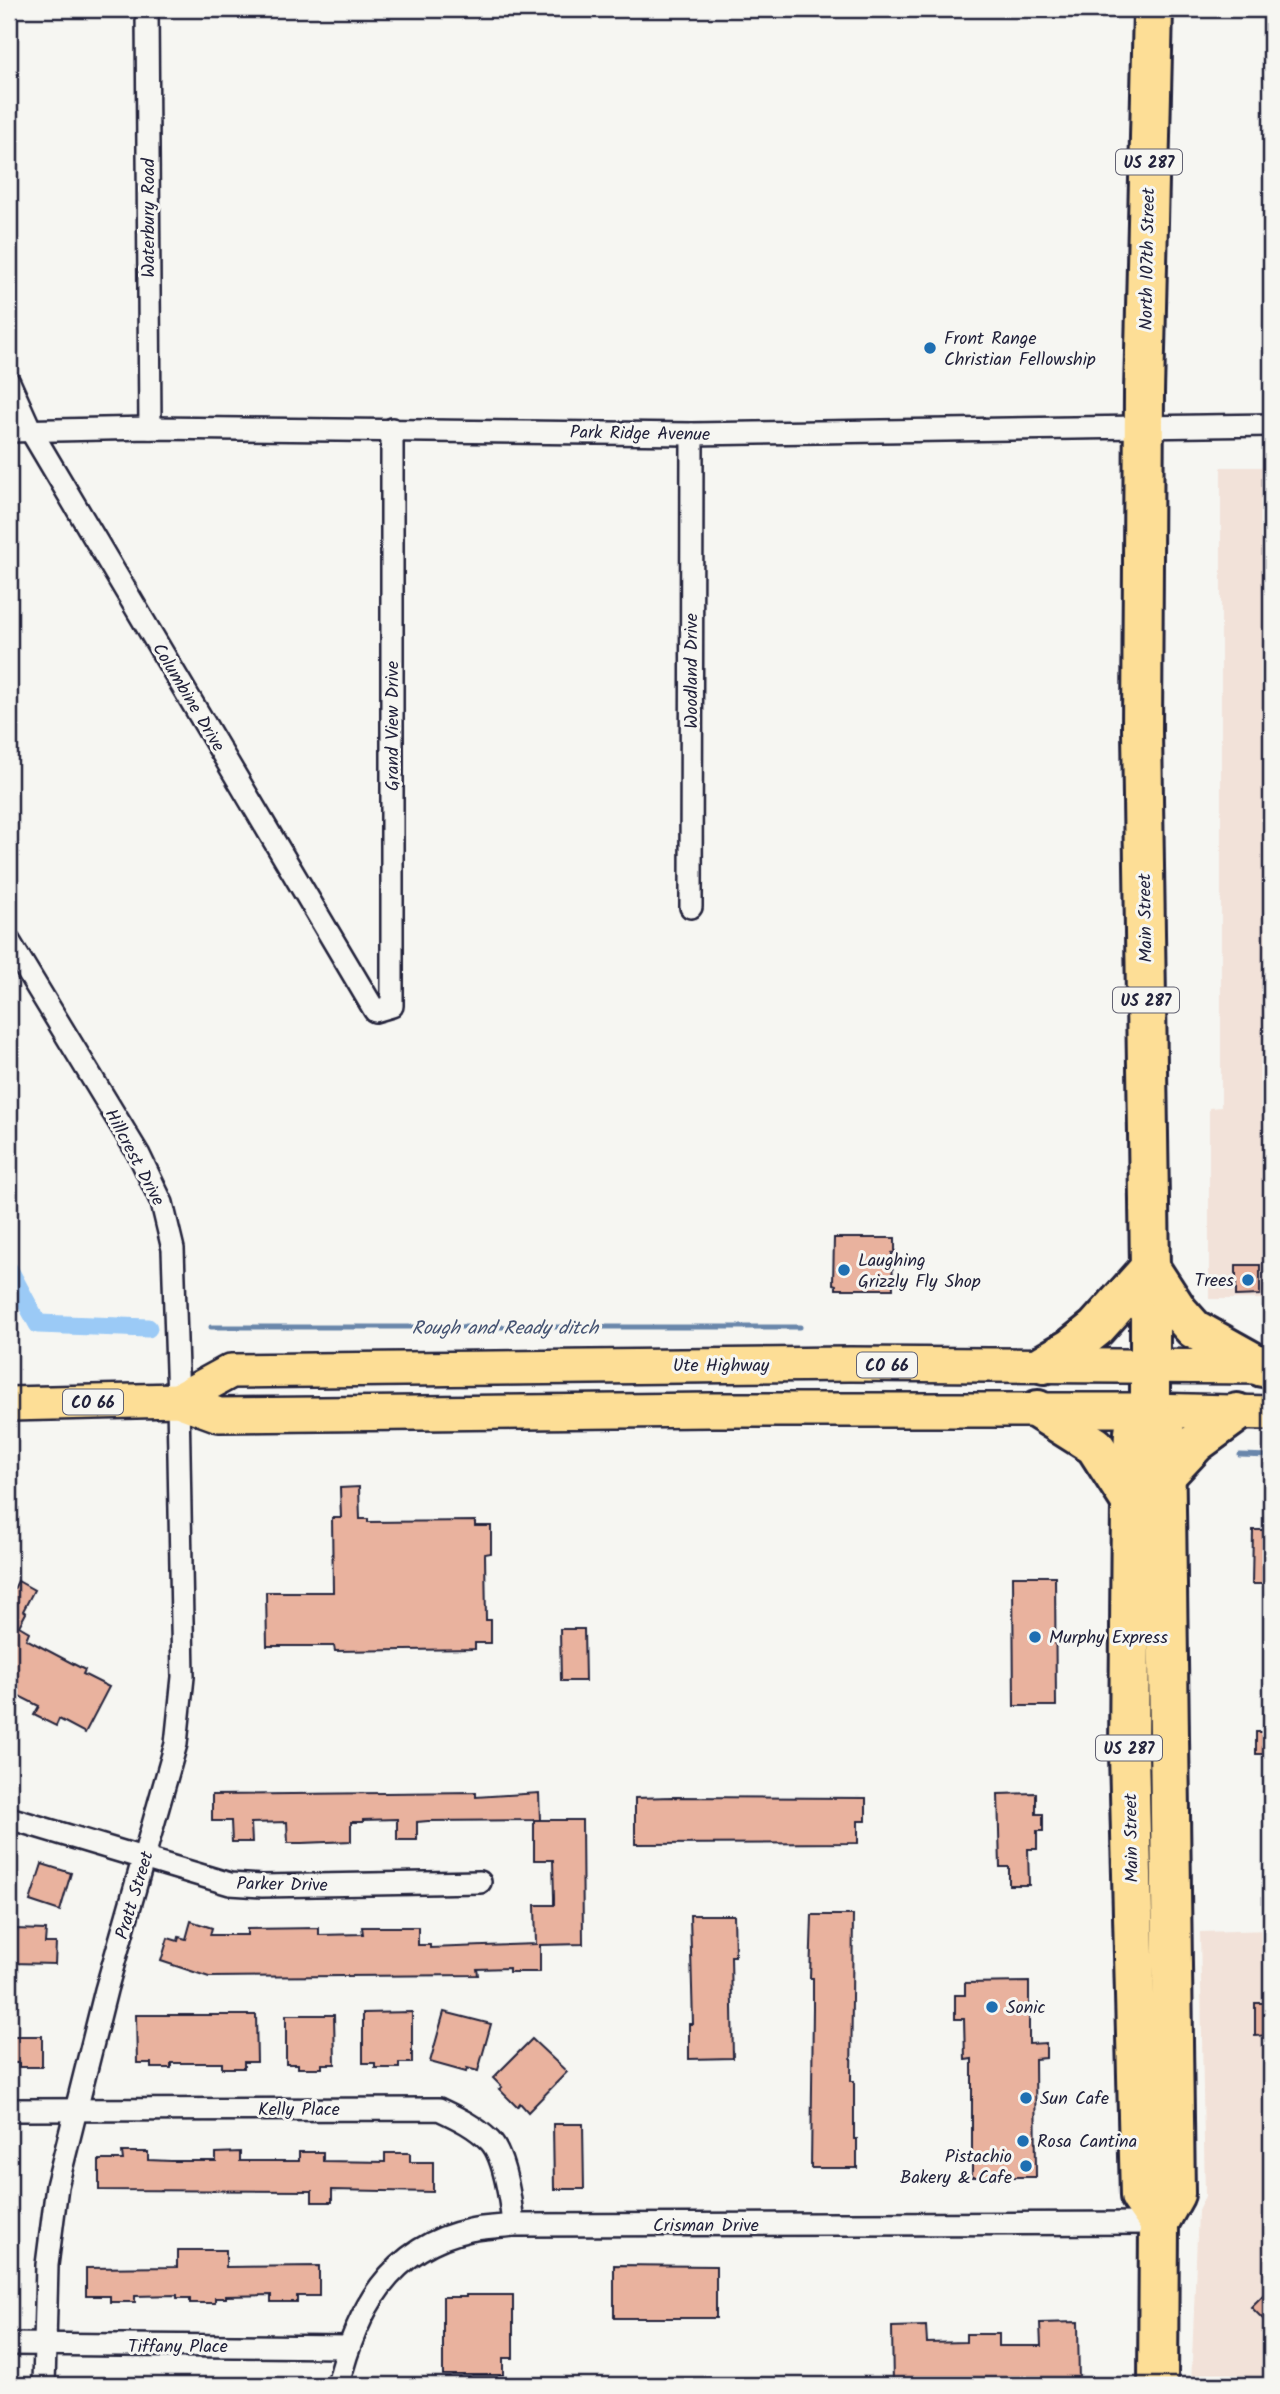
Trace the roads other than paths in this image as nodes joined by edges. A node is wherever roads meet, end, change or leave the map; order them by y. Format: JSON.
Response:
{"nodes":[{"id":1,"x":147,"y":9,"type":"edge"},
{"id":2,"x":1153,"y":9,"type":"edge"},
{"id":3,"x":9,"y":382,"type":"edge"},
{"id":4,"x":1271,"y":425,"type":"edge"},
{"id":5,"x":1143,"y":426,"type":"junction"},
{"id":6,"x":150,"y":428,"type":"junction"},
{"id":7,"x":392,"y":429,"type":"junction"},
{"id":8,"x":9,"y":430,"type":"edge"},
{"id":9,"x":31,"y":430,"type":"junction"},
{"id":10,"x":692,"y":434,"type":"junction"},
{"id":11,"x":691,"y":907,"type":"dead end"},
{"id":12,"x":9,"y":941,"type":"edge"},
{"id":13,"x":374,"y":1011,"type":"joint"},
{"id":14,"x":1150,"y":1268,"type":"junction"},
{"id":15,"x":1044,"y":1364,"type":"junction"},
{"id":16,"x":1150,"y":1366,"type":"junction"},
{"id":17,"x":1266,"y":1367,"type":"edge"},
{"id":18,"x":178,"y":1400,"type":"junction"},
{"id":19,"x":9,"y":1404,"type":"edge"},
{"id":20,"x":1038,"y":1410,"type":"junction"},
{"id":21,"x":1150,"y":1410,"type":"junction"},
{"id":22,"x":1254,"y":1413,"type":"edge"},
{"id":23,"x":1166,"y":1475,"type":"junction"},
{"id":24,"x":1131,"y":1502,"type":"junction"},
{"id":25,"x":9,"y":1818,"type":"edge"},
{"id":26,"x":145,"y":1860,"type":"junction"},
{"id":27,"x":480,"y":1882,"type":"dead end"},
{"id":28,"x":9,"y":2110,"type":"edge"},
{"id":29,"x":75,"y":2110,"type":"junction"},
{"id":30,"x":1159,"y":2223,"type":"junction"},
{"id":31,"x":513,"y":2225,"type":"junction"},
{"id":32,"x":9,"y":2344,"type":"edge"},
{"id":33,"x":45,"y":2345,"type":"junction"},
{"id":34,"x":348,"y":2347,"type":"junction"},
{"id":35,"x":44,"y":2385,"type":"edge"},
{"id":36,"x":338,"y":2385,"type":"edge"},
{"id":37,"x":1158,"y":2385,"type":"edge"}],
"edges":[{"from":1,"to":6,"type":"street","name":"Waterbury Road"},
{"from":2,"to":5,"type":"highway","name":"North 107th Street","number":"US 287"},
{"from":3,"to":9,"type":"street","name":"Columbine Drive"},
{"from":4,"to":5,"type":"street","name":"Park Ridge Avenue"},
{"from":5,"to":10,"type":"street","name":"Park Ridge Avenue"},
{"from":5,"to":14,"type":"highway","name":"Main Street","number":"US 287"},
{"from":6,"to":7,"type":"street","name":"Park Ridge Avenue"},
{"from":6,"to":9,"type":"street","name":"Park Ridge Avenue"},
{"from":7,"to":10,"type":"street","name":"Park Ridge Avenue"},
{"from":7,"to":13,"type":"street","name":"Grand View Drive"},
{"from":8,"to":9,"type":"street","name":"Park Ridge Avenue"},
{"from":9,"to":13,"type":"street","name":"Columbine Drive"},
{"from":10,"to":11,"type":"street","name":"Woodland Drive"},
{"from":12,"to":18,"type":"street","name":"Hillcrest Drive"},
{"from":14,"to":15,"type":"highway"},
{"from":14,"to":16,"type":"highway","name":"Main Street","number":"US 287"},
{"from":14,"to":17,"type":"highway"},
{"from":15,"to":16,"type":"main road","name":"Ute Highway","number":"CO 66"},
{"from":15,"to":18,"type":"main road","name":"Ute Highway","number":"CO 66"},
{"from":16,"to":17,"type":"main road","name":"Ute Highway","number":"CO 66"},
{"from":16,"to":21,"type":"highway","name":"Main Street","number":"US 287"},
{"from":18,"to":19,"type":"main road","name":"Ute Highway","number":"CO 66"},
{"from":18,"to":20,"type":"main road","name":"Ute Highway","number":"CO 66"},
{"from":18,"to":26,"type":"street","name":"Pratt Street"},
{"from":20,"to":21,"type":"main road","name":"Ute Highway","number":"CO 66"},
{"from":20,"to":24,"type":"highway"},
{"from":21,"to":22,"type":"main road","name":"Ute Highway","number":"CO 66"},
{"from":21,"to":23,"type":"highway","name":"Main Street","number":"US 287"},
{"from":21,"to":24,"type":"highway","name":"Main Street","number":"US 287"},
{"from":22,"to":23,"type":"highway"},
{"from":23,"to":30,"type":"highway","name":"Main Street","number":"US 287"},
{"from":24,"to":30,"type":"highway","name":"Main Street","number":"US 287"},
{"from":25,"to":26,"type":"street","name":"Parker Drive"},
{"from":26,"to":27,"type":"street","name":"Parker Drive"},
{"from":26,"to":29,"type":"street","name":"Pratt Street"},
{"from":28,"to":29,"type":"street","name":"Kelly Place"},
{"from":29,"to":31,"type":"street","name":"Kelly Place"},
{"from":29,"to":33,"type":"street","name":"Pratt Street"},
{"from":30,"to":31,"type":"street","name":"Crisman Drive"},
{"from":30,"to":37,"type":"highway","name":"Main Street","number":"US 287"},
{"from":31,"to":34,"type":"street","name":"Crisman Drive"},
{"from":32,"to":33,"type":"street","name":"Tiffany Place"},
{"from":33,"to":34,"type":"street","name":"Tiffany Place"},
{"from":33,"to":35,"type":"street","name":"Pratt Street"},
{"from":34,"to":36,"type":"street","name":"Crisman Drive"}]}
